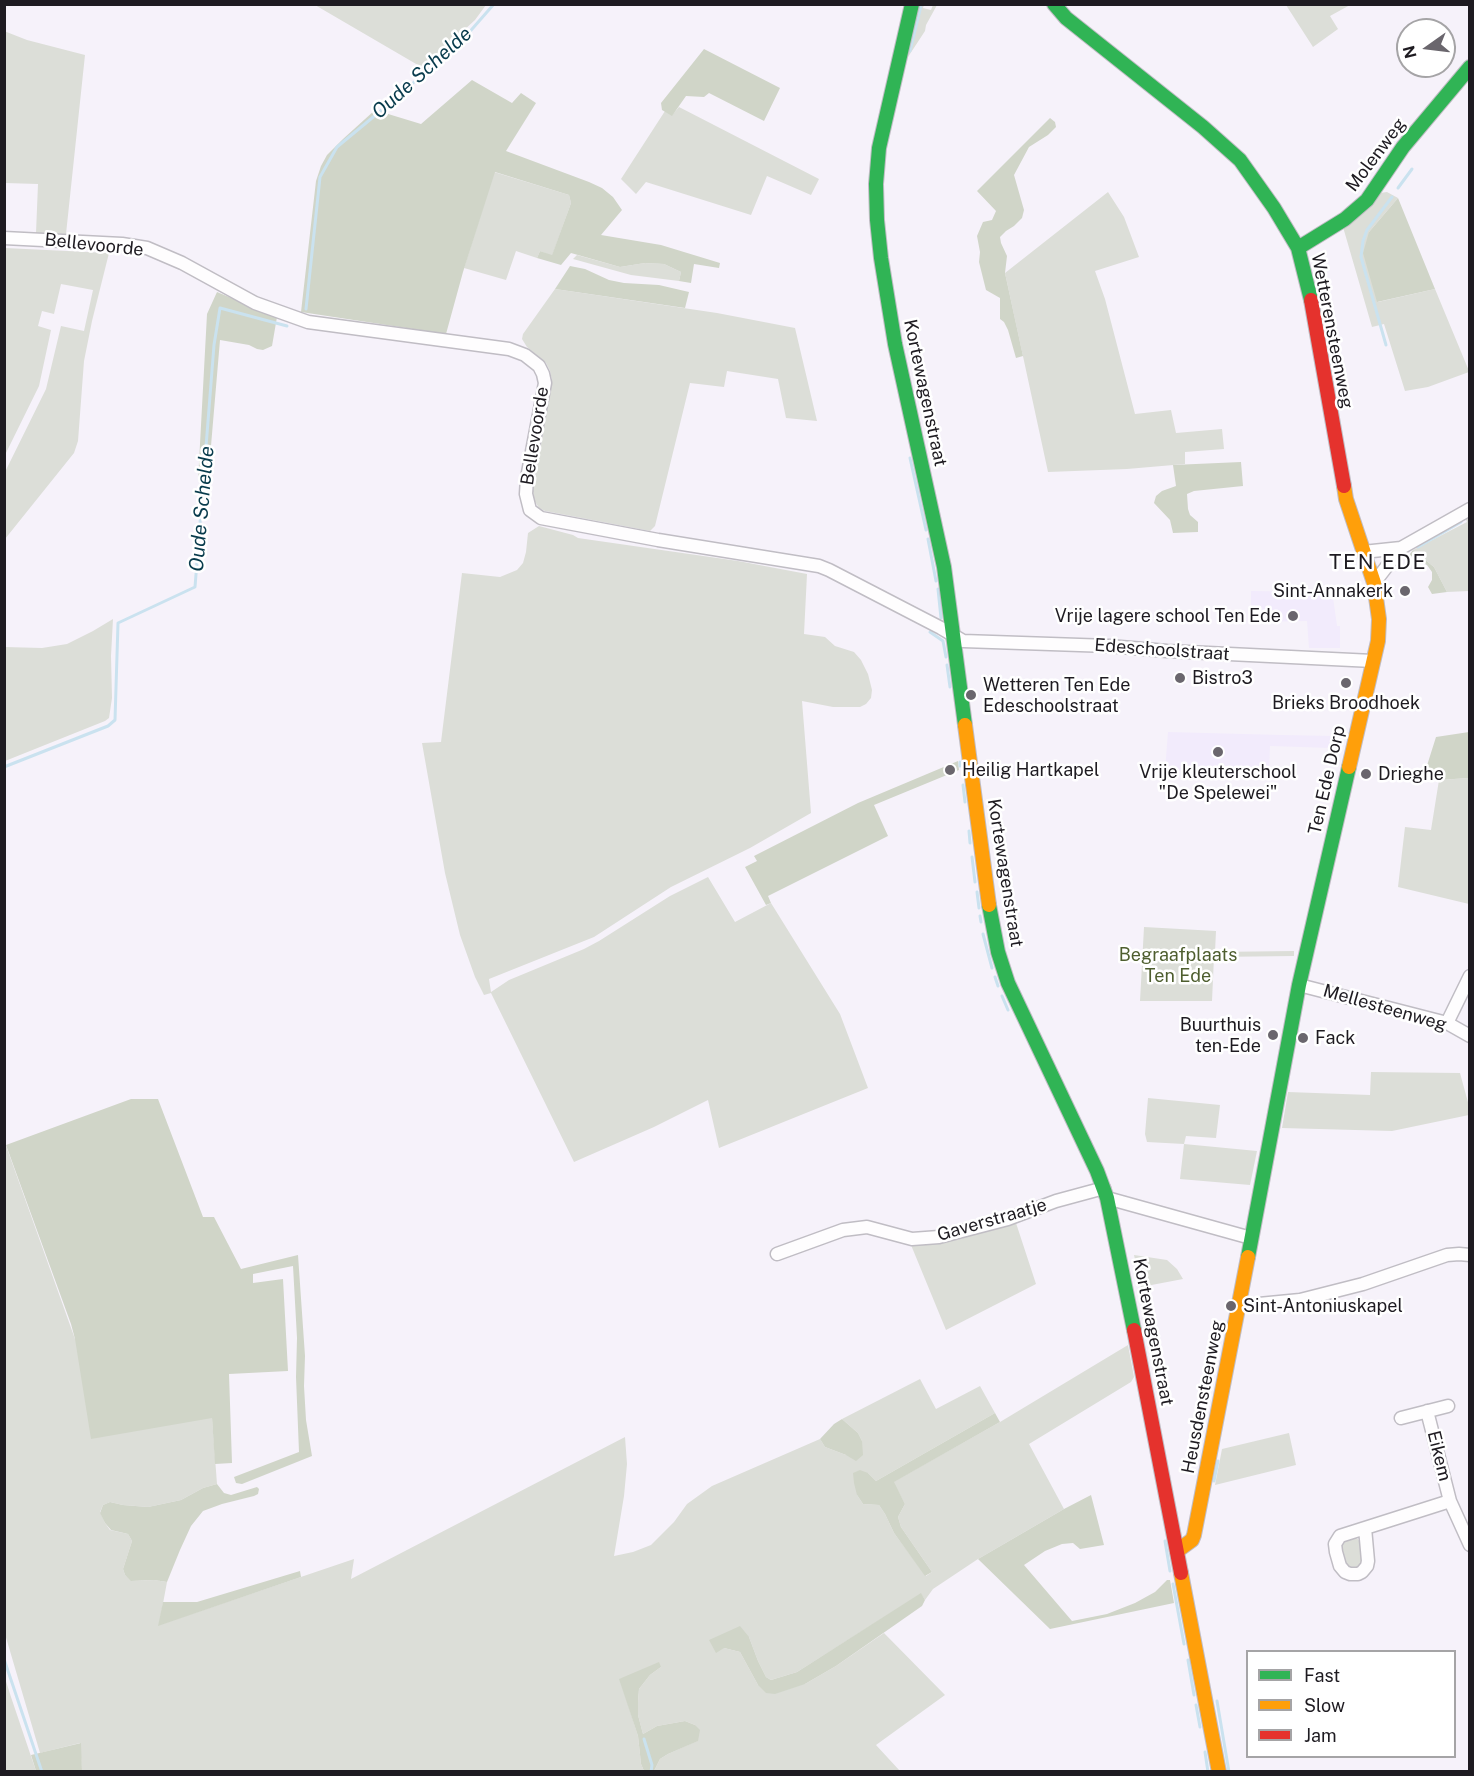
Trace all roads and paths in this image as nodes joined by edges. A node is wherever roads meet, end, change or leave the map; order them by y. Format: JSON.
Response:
{"nodes":[{"id":1,"x":912,"y":4,"type":"edge"},
{"id":2,"x":1054,"y":4,"type":"edge"},
{"id":3,"x":1470,"y":67,"type":"edge"},
{"id":4,"x":4,"y":238,"type":"edge"},
{"id":5,"x":1298,"y":248,"type":"junction"},
{"id":6,"x":1470,"y":508,"type":"edge"},
{"id":7,"x":1401,"y":548,"type":"junction"},
{"id":8,"x":1363,"y":552,"type":"junction"},
{"id":9,"x":1374,"y":583,"type":"junction"},
{"id":10,"x":954,"y":636,"type":"junction"},
{"id":11,"x":1372,"y":661,"type":"junction"},
{"id":12,"x":1470,"y":976,"type":"edge"},
{"id":13,"x":1299,"y":985,"type":"junction"},
{"id":14,"x":1447,"y":1023,"type":"junction"},
{"id":15,"x":1470,"y":1036,"type":"edge"},
{"id":16,"x":1105,"y":1193,"type":"junction"},
{"id":17,"x":1251,"y":1238,"type":"junction"},
{"id":18,"x":777,"y":1254,"type":"dead end"},
{"id":19,"x":1470,"y":1255,"type":"edge"},
{"id":20,"x":1238,"y":1306,"type":"junction"},
{"id":21,"x":1448,"y":1406,"type":"dead end"},
{"id":22,"x":1428,"y":1411,"type":"junction"},
{"id":23,"x":1401,"y":1418,"type":"dead end"},
{"id":24,"x":1450,"y":1501,"type":"junction"},
{"id":25,"x":1365,"y":1528,"type":"dead end"},
{"id":26,"x":1470,"y":1545,"type":"edge"},
{"id":27,"x":1177,"y":1551,"type":"junction"},
{"id":28,"x":1219,"y":1772,"type":"edge"}],
"edges":[{"from":1,"to":10,"type":"street","name":"Kortewagenstraat"},
{"from":2,"to":5,"type":"street","name":"Wetterensteenweg"},
{"from":3,"to":5,"type":"street","name":"Molenweg"},
{"from":4,"to":10,"type":"street","name":"Bellevoorde"},
{"from":5,"to":8,"type":"street","name":"Wetterensteenweg"},
{"from":6,"to":7,"type":"street"},
{"from":7,"to":8,"type":"street"},
{"from":7,"to":9,"type":"street"},
{"from":8,"to":9,"type":"street","name":"Wetterensteenweg"},
{"from":9,"to":11,"type":"street","name":"Ten Ede Dorp"},
{"from":10,"to":11,"type":"street","name":"Edeschoolstraat"},
{"from":10,"to":16,"type":"street","name":"Kortewagenstraat"},
{"from":11,"to":13,"type":"street","name":"Ten Ede Dorp"},
{"from":12,"to":14,"type":"street"},
{"from":13,"to":14,"type":"street","name":"Mellesteenweg"},
{"from":13,"to":17,"type":"street","name":"Heusdensteenweg"},
{"from":14,"to":15,"type":"street","name":"Mellesteenweg"},
{"from":16,"to":17,"type":"street"},
{"from":16,"to":18,"type":"street","name":"Gaverstraatje"},
{"from":16,"to":27,"type":"street","name":"Kortewagenstraat"},
{"from":17,"to":20,"type":"street","name":"Heusdensteenweg"},
{"from":19,"to":20,"type":"street"},
{"from":20,"to":27,"type":"street","name":"Heusdensteenweg"},
{"from":21,"to":22,"type":"street","name":"Eikem"},
{"from":22,"to":23,"type":"street","name":"Eikem"},
{"from":22,"to":24,"type":"street","name":"Eikem"},
{"from":24,"to":25,"type":"street","name":"Eikem"},
{"from":24,"to":26,"type":"street","name":"Eikem"},
{"from":27,"to":28,"type":"street"}]}
